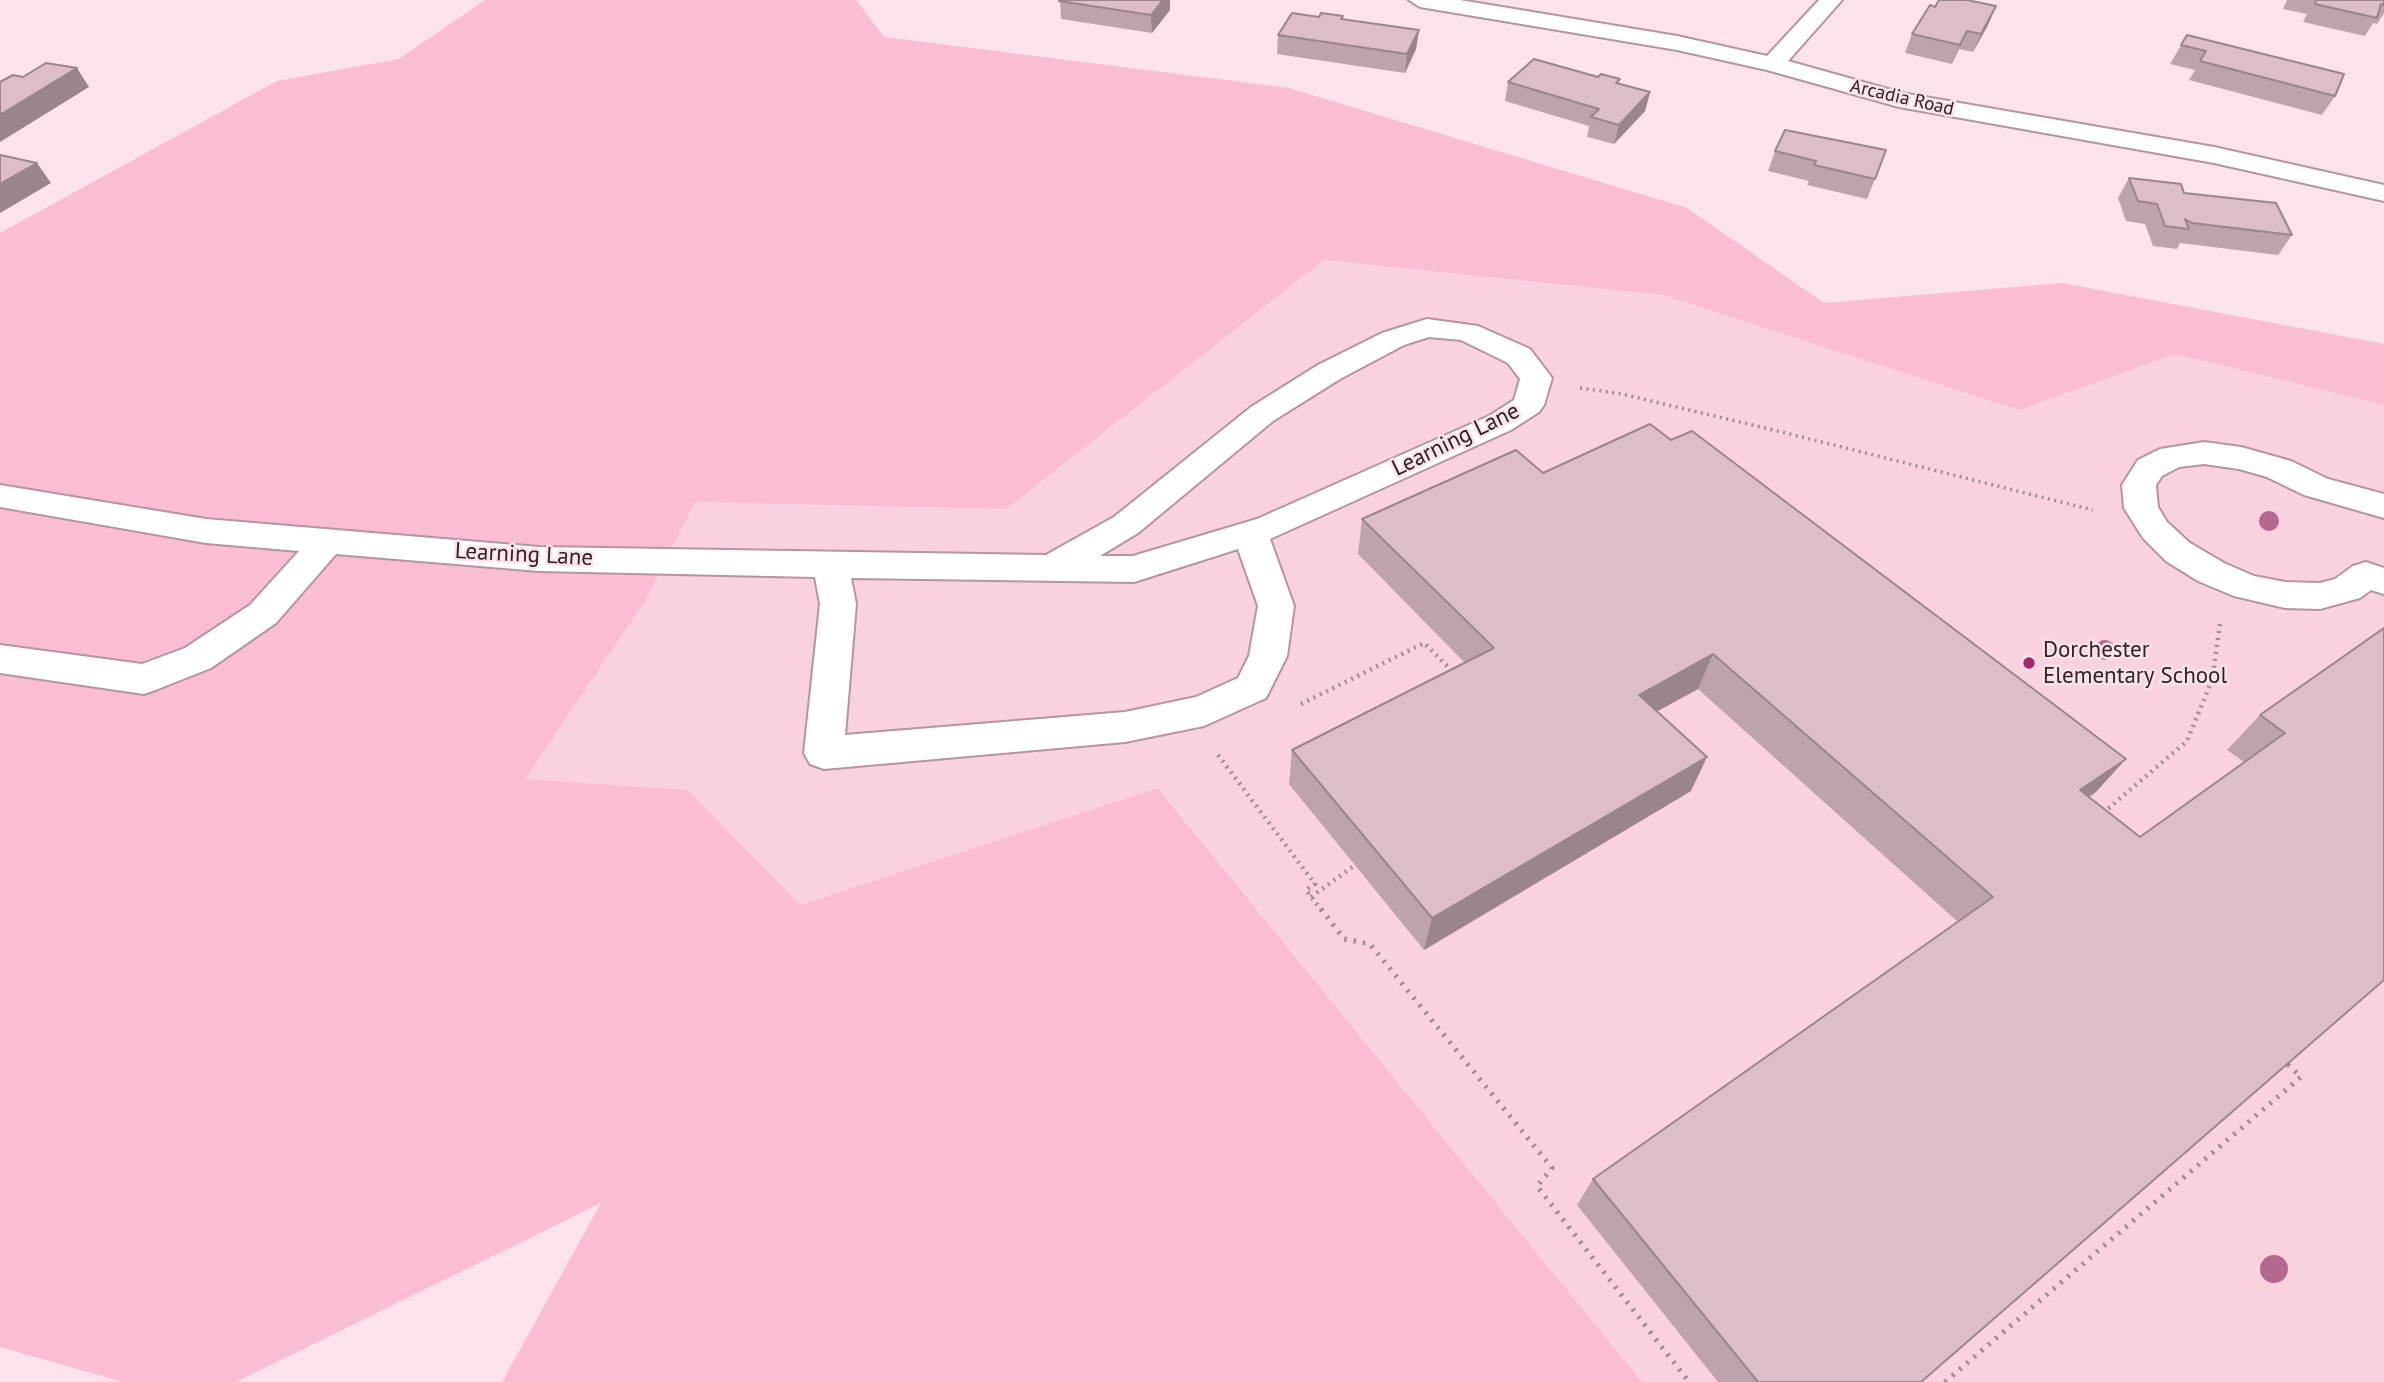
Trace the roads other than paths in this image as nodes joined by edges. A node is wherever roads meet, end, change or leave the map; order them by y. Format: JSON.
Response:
{"nodes":[{"id":1,"x":1420,"y":0,"type":"edge"},
{"id":2,"x":1831,"y":0,"type":"edge"},
{"id":3,"x":1772,"y":64,"type":"junction"},
{"id":4,"x":2384,"y":193,"type":"edge"},
{"id":5,"x":0,"y":496,"type":"edge"},
{"id":6,"x":2384,"y":506,"type":"edge"},
{"id":7,"x":1250,"y":534,"type":"junction"},
{"id":8,"x":328,"y":541,"type":"junction"},
{"id":9,"x":831,"y":565,"type":"junction"},
{"id":10,"x":1052,"y":568,"type":"junction"},
{"id":11,"x":2384,"y":580,"type":"edge"},
{"id":12,"x":0,"y":659,"type":"edge"}],
"edges":[{"from":1,"to":3,"type":"street","name":"Arcadia Road"},
{"from":2,"to":3,"type":"street"},
{"from":3,"to":4,"type":"street","name":"Arcadia Road"},
{"from":5,"to":8,"type":"street","name":"Learning Lane"},
{"from":6,"to":11,"type":"street"},
{"from":7,"to":9,"type":"street"},
{"from":7,"to":10,"type":"street","name":"Learning Lane"},
{"from":7,"to":10,"type":"street","name":"Learning Lane"},
{"from":8,"to":9,"type":"street","name":"Learning Lane"},
{"from":8,"to":12,"type":"street"},
{"from":9,"to":10,"type":"street","name":"Learning Lane"}]}
